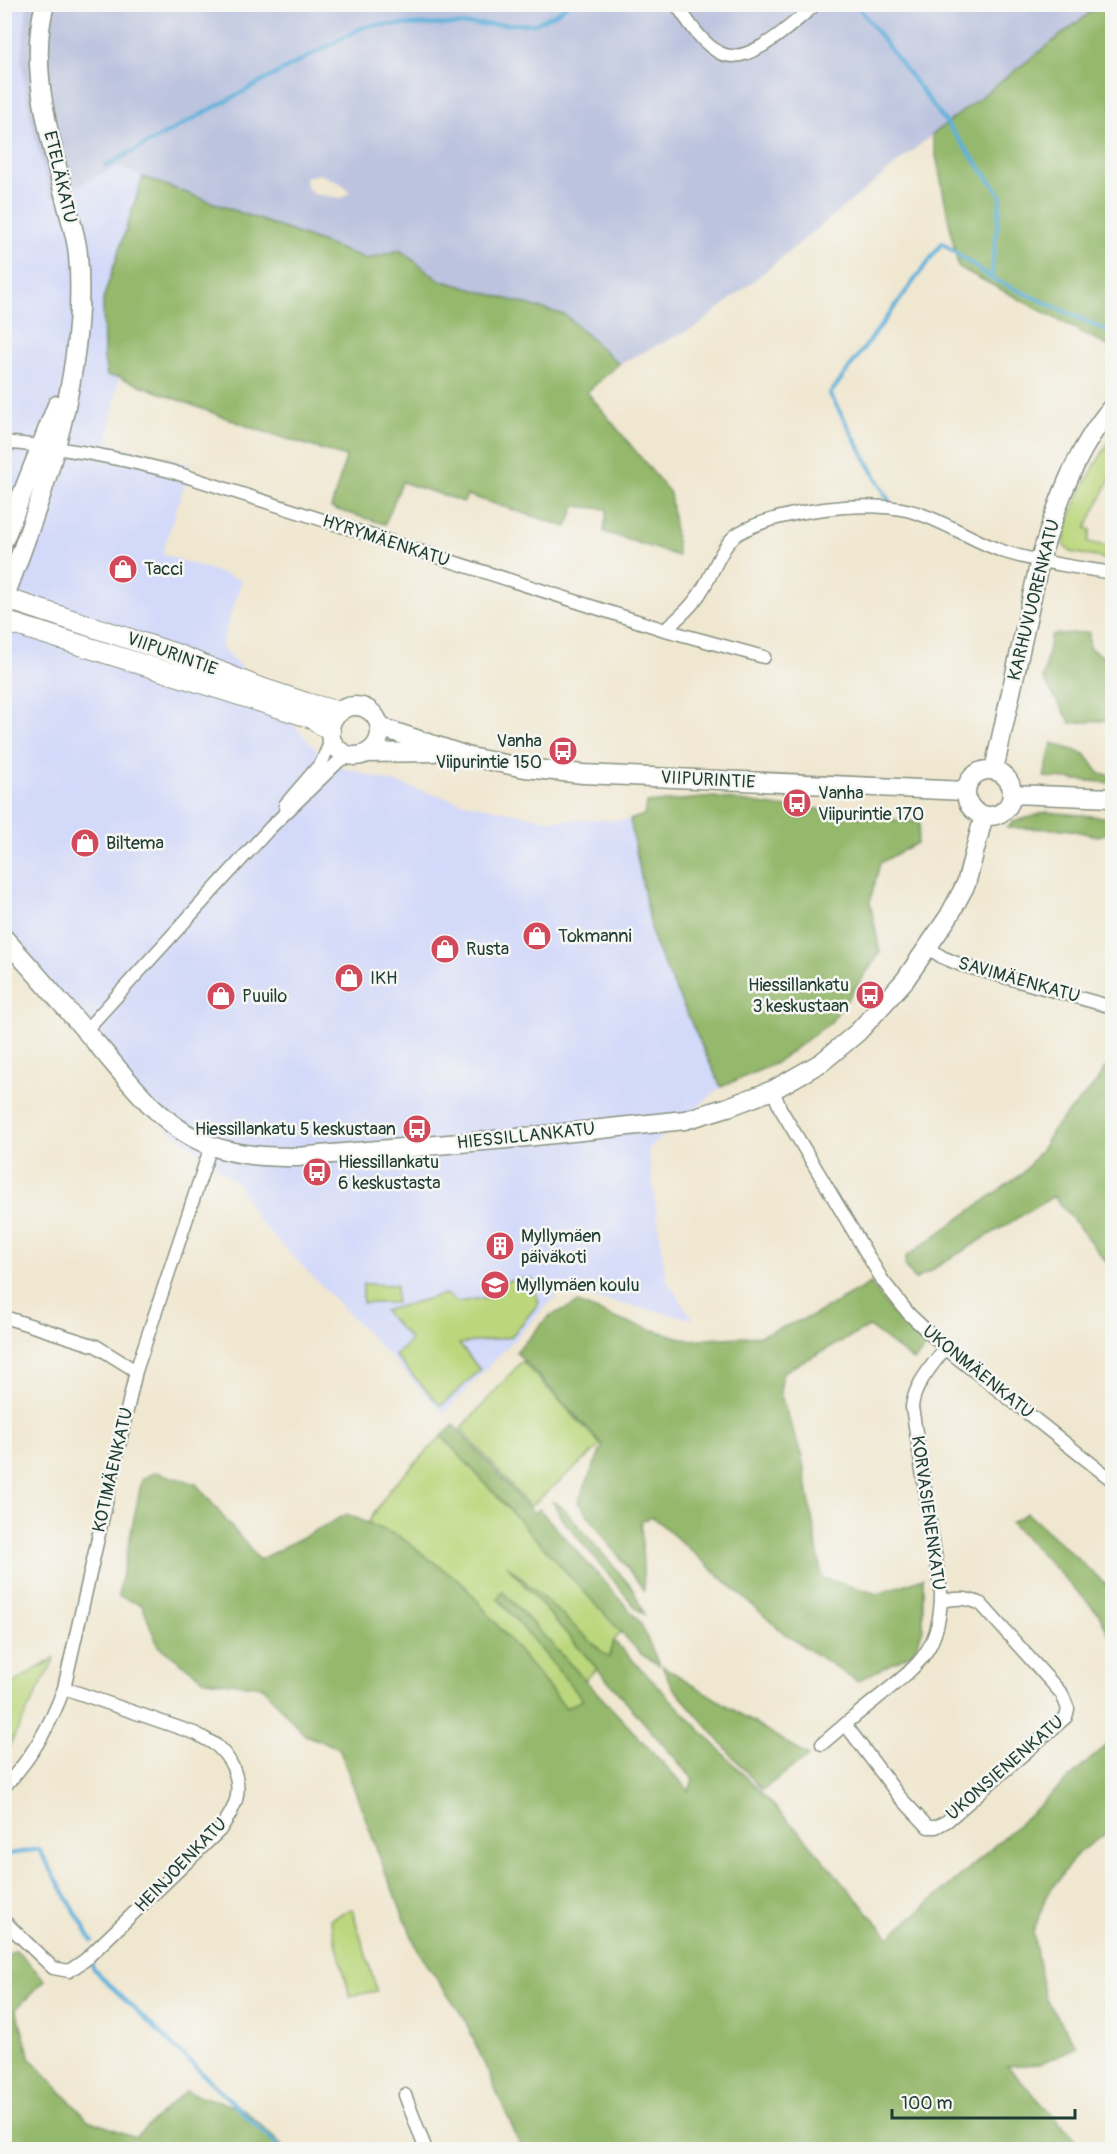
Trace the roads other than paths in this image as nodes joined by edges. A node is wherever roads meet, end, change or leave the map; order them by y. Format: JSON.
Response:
{"nodes":[{"id":1,"x":45,"y":4,"type":"edge"},
{"id":2,"x":676,"y":4,"type":"edge"},
{"id":3,"x":816,"y":4,"type":"edge"},
{"id":4,"x":1113,"y":407,"type":"edge"},
{"id":5,"x":4,"y":442,"type":"edge"},
{"id":6,"x":49,"y":447,"type":"junction"},
{"id":7,"x":4,"y":540,"type":"edge"},
{"id":8,"x":1040,"y":560,"type":"junction"},
{"id":9,"x":1113,"y":573,"type":"edge"},
{"id":10,"x":5,"y":598,"type":"edge"},
{"id":11,"x":4,"y":621,"type":"edge"},
{"id":12,"x":665,"y":630,"type":"junction"},
{"id":13,"x":764,"y":657,"type":"dead end"},
{"id":14,"x":339,"y":712,"type":"junction"},
{"id":15,"x":380,"y":727,"type":"junction"},
{"id":16,"x":331,"y":735,"type":"junction"},
{"id":17,"x":452,"y":753,"type":"junction"},
{"id":18,"x":359,"y":754,"type":"junction"},
{"id":19,"x":994,"y":771,"type":"junction"},
{"id":20,"x":966,"y":791,"type":"junction"},
{"id":21,"x":1013,"y":794,"type":"junction"},
{"id":22,"x":1113,"y":798,"type":"edge"},
{"id":23,"x":984,"y":815,"type":"junction"},
{"id":24,"x":270,"y":828,"type":"junction"},
{"id":25,"x":4,"y":938,"type":"edge"},
{"id":26,"x":929,"y":948,"type":"junction"},
{"id":27,"x":1113,"y":1007,"type":"edge"},
{"id":28,"x":85,"y":1030,"type":"junction"},
{"id":29,"x":773,"y":1090,"type":"junction"},
{"id":30,"x":211,"y":1146,"type":"junction"},
{"id":31,"x":4,"y":1317,"type":"edge"},
{"id":32,"x":945,"y":1348,"type":"junction"},
{"id":33,"x":136,"y":1371,"type":"junction"},
{"id":34,"x":1113,"y":1480,"type":"edge"},
{"id":35,"x":941,"y":1601,"type":"junction"},
{"id":36,"x":64,"y":1688,"type":"junction"},
{"id":37,"x":845,"y":1724,"type":"junction"},
{"id":38,"x":822,"y":1744,"type":"dead end"},
{"id":39,"x":4,"y":1787,"type":"edge"},
{"id":40,"x":4,"y":1921,"type":"edge"},
{"id":41,"x":405,"y":2096,"type":"dead end"},
{"id":42,"x":426,"y":2150,"type":"edge"}],
"edges":[{"from":1,"to":6,"type":"street","name":"ETELÄKATU"},
{"from":2,"to":3,"type":"street"},
{"from":4,"to":8,"type":"street","name":"KARHUVUORENKATU"},
{"from":5,"to":6,"type":"street","name":"HYRYMÄENKATU"},
{"from":6,"to":7,"type":"street","name":"ETELÄKATU"},
{"from":6,"to":10,"type":"street","name":"ETELÄKATU"},
{"from":6,"to":12,"type":"street","name":"HYRYMÄENKATU"},
{"from":8,"to":9,"type":"street"},
{"from":8,"to":12,"type":"street"},
{"from":8,"to":19,"type":"street","name":"KARHUVUORENKATU"},
{"from":10,"to":14,"type":"main road","name":"VIIPURINTIE"},
{"from":11,"to":16,"type":"main road","name":"VIIPURINTIE"},
{"from":12,"to":13,"type":"street","name":"HYRYMÄENKATU"},
{"from":14,"to":15,"type":"street"},
{"from":14,"to":16,"type":"street"},
{"from":15,"to":17,"type":"street","name":"VIIPURINTIE"},
{"from":15,"to":18,"type":"street"},
{"from":16,"to":18,"type":"street"},
{"from":16,"to":24,"type":"street"},
{"from":17,"to":18,"type":"street","name":"VIIPURINTIE"},
{"from":17,"to":20,"type":"street","name":"VIIPURINTIE"},
{"from":18,"to":24,"type":"street"},
{"from":19,"to":20,"type":"street"},
{"from":19,"to":21,"type":"street"},
{"from":20,"to":23,"type":"street"},
{"from":21,"to":22,"type":"street"},
{"from":21,"to":23,"type":"street"},
{"from":23,"to":26,"type":"street","name":"HIESSILLANKATU"},
{"from":24,"to":28,"type":"street"},
{"from":25,"to":28,"type":"street","name":"HIESSILLANKATU"},
{"from":26,"to":27,"type":"street","name":"SAVIMÄENKATU"},
{"from":26,"to":29,"type":"street","name":"HIESSILLANKATU"},
{"from":28,"to":30,"type":"street","name":"HIESSILLANKATU"},
{"from":29,"to":30,"type":"street","name":"HIESSILLANKATU"},
{"from":29,"to":32,"type":"street","name":"UKONMÄENKATU"},
{"from":30,"to":33,"type":"street","name":"KOTIMÄENKATU"},
{"from":31,"to":33,"type":"street"},
{"from":32,"to":34,"type":"street","name":"UKONMÄENKATU"},
{"from":32,"to":35,"type":"street","name":"KORVASIENENKATU"},
{"from":33,"to":36,"type":"street","name":"KOTIMÄENKATU"},
{"from":35,"to":37,"type":"street","name":"KORVASIENENKATU"},
{"from":35,"to":37,"type":"street","name":"UKONSIENENKATU"},
{"from":36,"to":39,"type":"street","name":"KOTIMÄENKATU"},
{"from":36,"to":40,"type":"street","name":"HEINJOENKATU"},
{"from":37,"to":38,"type":"street","name":"KORVASIENENKATU"},
{"from":41,"to":42,"type":"street"}]}
